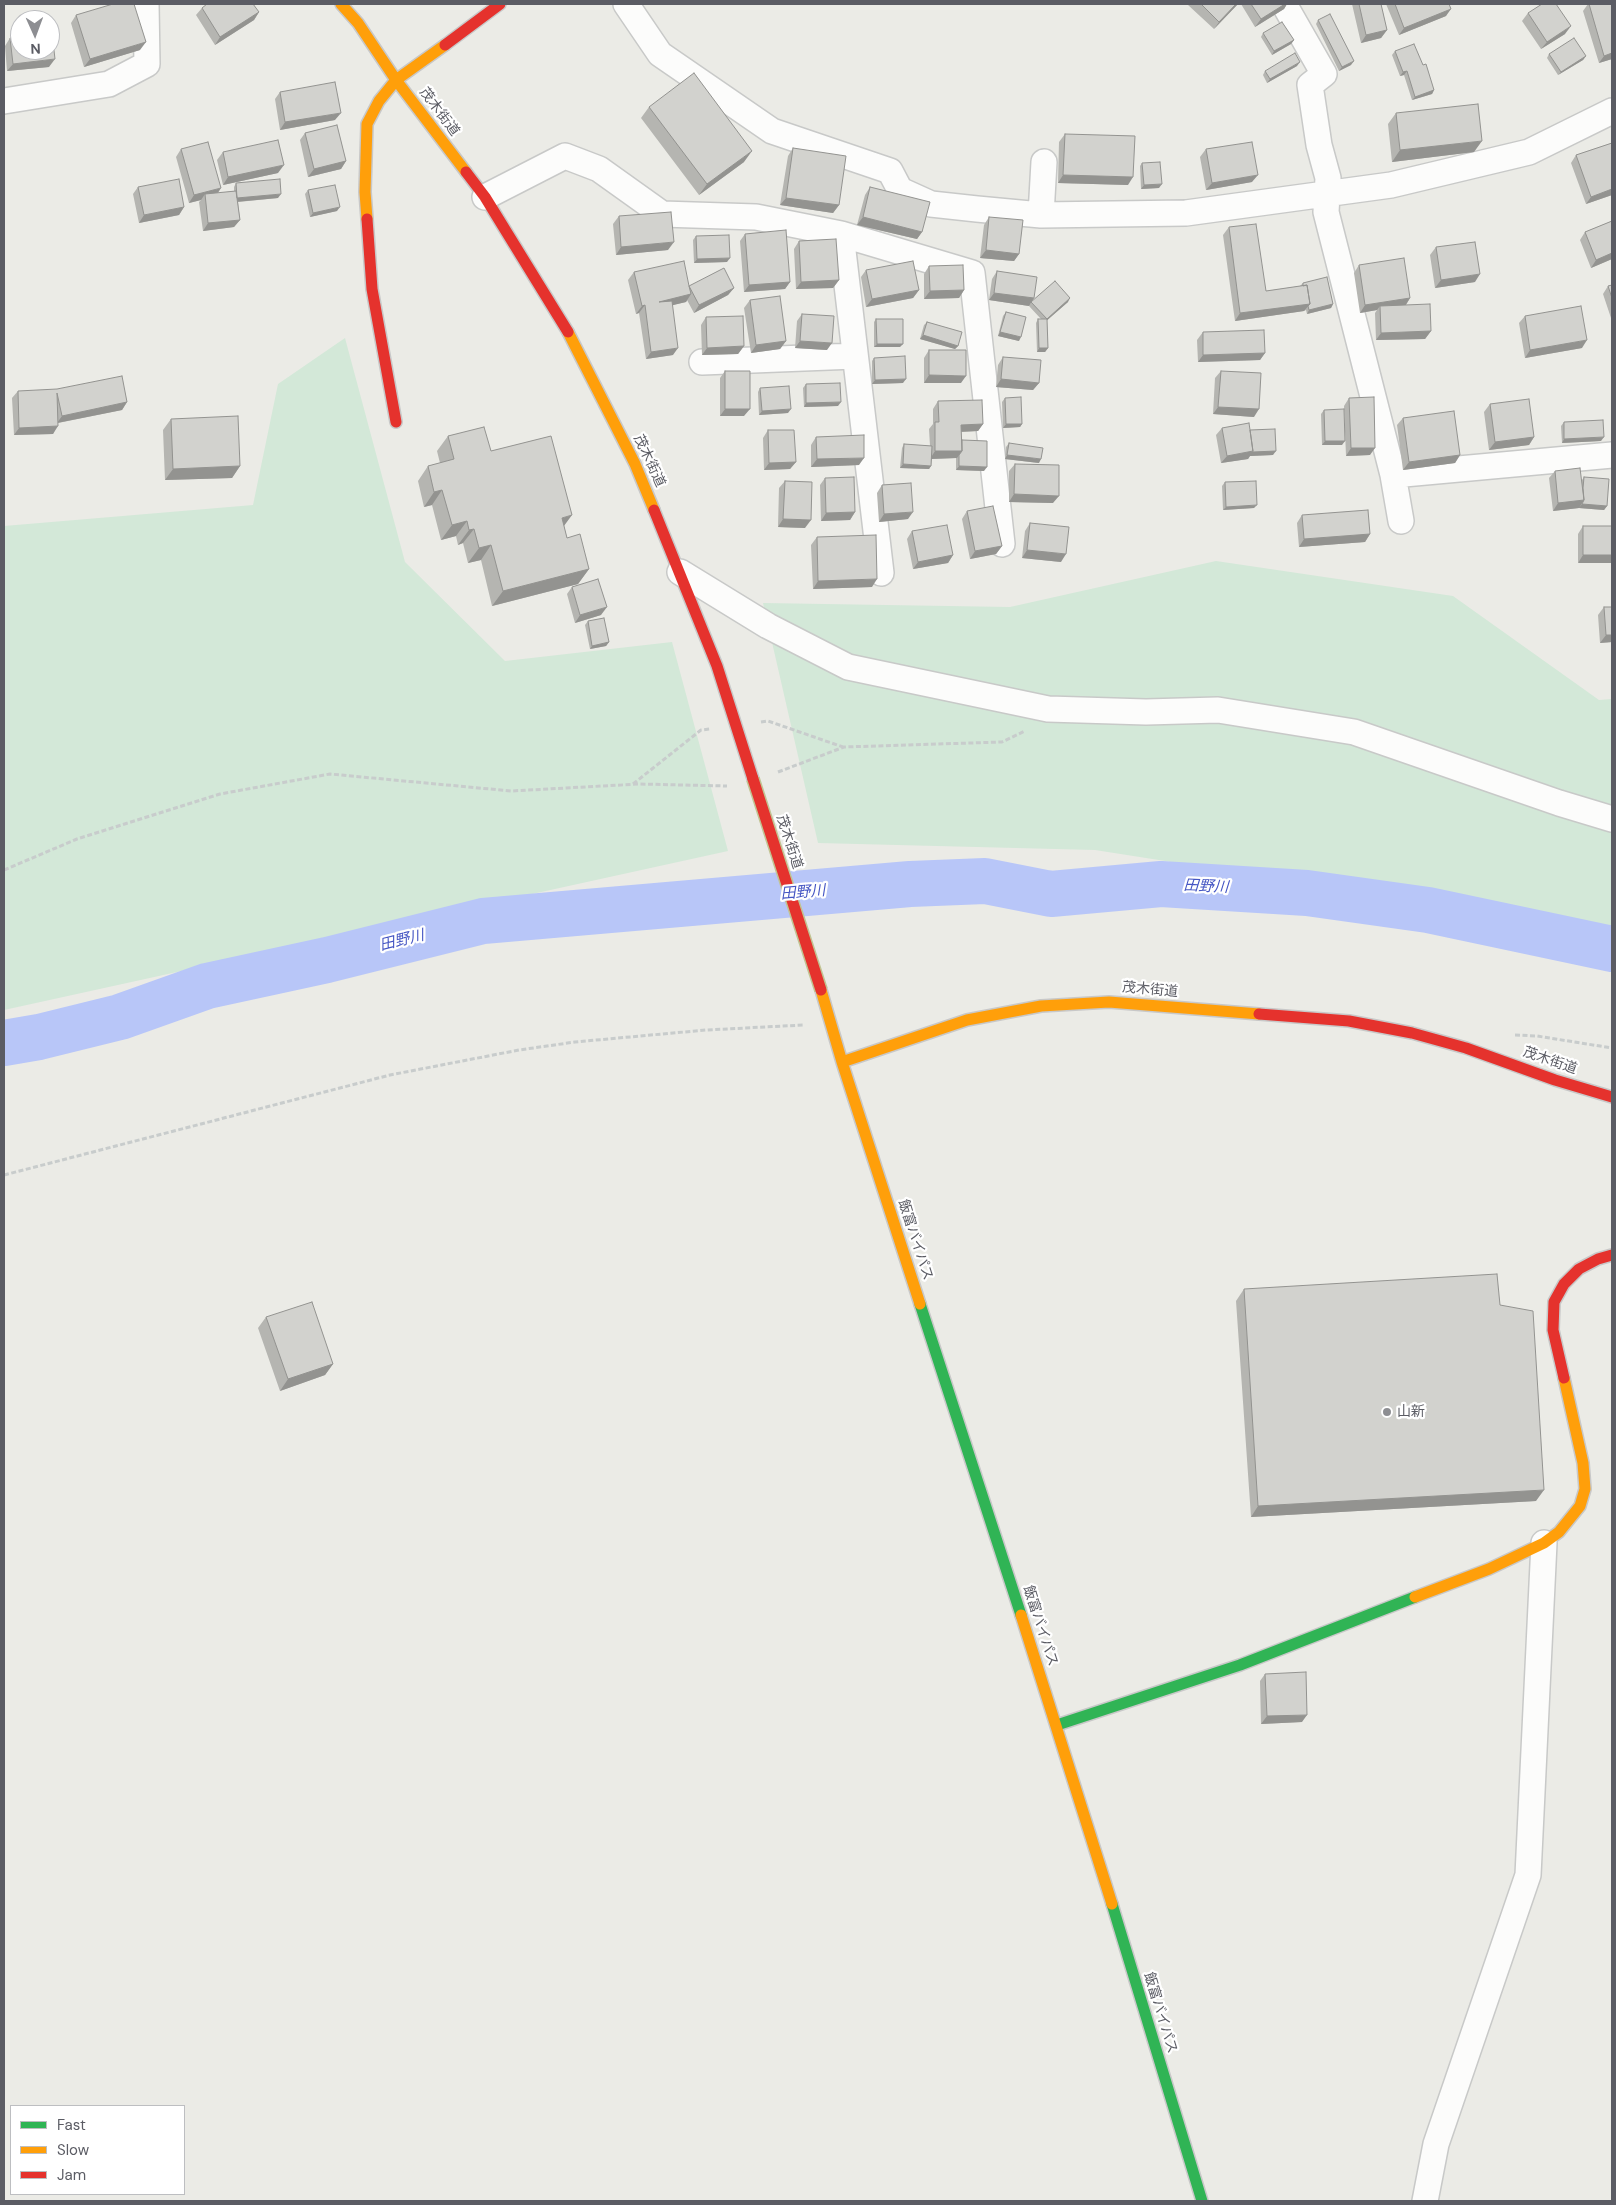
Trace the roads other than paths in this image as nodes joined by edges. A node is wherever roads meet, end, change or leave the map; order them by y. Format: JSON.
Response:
{"nodes":[{"id":1,"x":146,"y":4,"type":"edge"},
{"id":2,"x":341,"y":4,"type":"edge"},
{"id":3,"x":500,"y":4,"type":"edge"},
{"id":4,"x":626,"y":4,"type":"edge"},
{"id":5,"x":1284,"y":4,"type":"edge"},
{"id":6,"x":396,"y":80,"type":"junction"},
{"id":7,"x":4,"y":102,"type":"edge"},
{"id":8,"x":1612,"y":112,"type":"edge"},
{"id":9,"x":1044,"y":162,"type":"dead end"},
{"id":10,"x":1326,"y":194,"type":"junction"},
{"id":11,"x":485,"y":197,"type":"junction"},
{"id":12,"x":1041,"y":215,"type":"junction"},
{"id":13,"x":841,"y":234,"type":"junction"},
{"id":14,"x":855,"y":356,"type":"junction"},
{"id":15,"x":702,"y":362,"type":"dead end"},
{"id":16,"x":396,"y":422,"type":"dead end"},
{"id":17,"x":1612,"y":455,"type":"edge"},
{"id":18,"x":1393,"y":475,"type":"junction"},
{"id":19,"x":1400,"y":521,"type":"dead end"},
{"id":20,"x":1002,"y":544,"type":"edge"},
{"id":21,"x":680,"y":572,"type":"junction"},
{"id":22,"x":881,"y":573,"type":"dead end"},
{"id":23,"x":1612,"y":818,"type":"edge"},
{"id":24,"x":842,"y":1062,"type":"junction"},
{"id":25,"x":1612,"y":1097,"type":"edge"},
{"id":26,"x":1612,"y":1255,"type":"edge"},
{"id":27,"x":1544,"y":1543,"type":"junction"},
{"id":28,"x":1057,"y":1725,"type":"junction"},
{"id":29,"x":1202,"y":2201,"type":"edge"},
{"id":30,"x":1425,"y":2201,"type":"edge"}],
"edges":[{"from":1,"to":7,"type":"street"},
{"from":2,"to":6,"type":"main road","name":"茂木街道"},
{"from":3,"to":6,"type":"main road"},
{"from":4,"to":12,"type":"street"},
{"from":5,"to":10,"type":"street"},
{"from":6,"to":11,"type":"main road","name":"茂木街道"},
{"from":6,"to":16,"type":"main road"},
{"from":8,"to":10,"type":"street"},
{"from":9,"to":12,"type":"street"},
{"from":10,"to":12,"type":"street"},
{"from":10,"to":18,"type":"street"},
{"from":11,"to":13,"type":"street"},
{"from":11,"to":21,"type":"main road","name":"茂木街道"},
{"from":13,"to":14,"type":"street"},
{"from":13,"to":20,"type":"street"},
{"from":14,"to":15,"type":"street"},
{"from":14,"to":22,"type":"street"},
{"from":17,"to":18,"type":"street"},
{"from":18,"to":19,"type":"street"},
{"from":21,"to":23,"type":"street"},
{"from":21,"to":24,"type":"main road","name":"茂木街道","bridge":true},
{"from":24,"to":25,"type":"main road","name":"茂木街道"},
{"from":24,"to":28,"type":"main road","name":"飯富バイパス"},
{"from":26,"to":27,"type":"main road"},
{"from":27,"to":28,"type":"main road"},
{"from":27,"to":30,"type":"street"},
{"from":28,"to":29,"type":"main road","name":"飯富バイパス"}]}
